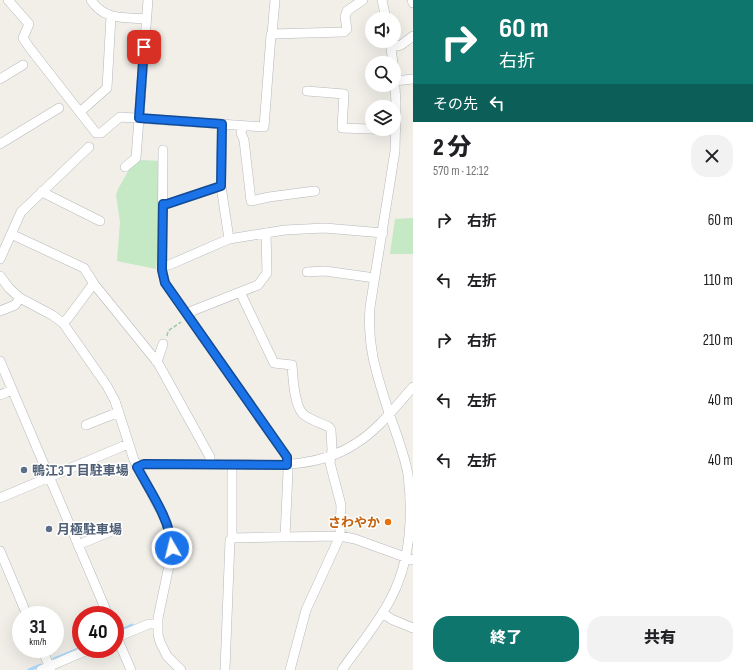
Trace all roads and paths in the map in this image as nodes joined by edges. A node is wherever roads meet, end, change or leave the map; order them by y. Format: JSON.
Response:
{"nodes":[{"id":1,"x":8,"y":0,"type":"edge"},
{"id":2,"x":90,"y":0,"type":"edge"},
{"id":3,"x":148,"y":0,"type":"edge"},
{"id":4,"x":275,"y":0,"type":"edge"},
{"id":5,"x":363,"y":0,"type":"edge"},
{"id":6,"x":382,"y":0,"type":"edge"},
{"id":7,"x":385,"y":12,"type":"edge"},
{"id":8,"x":111,"y":16,"type":"junction"},
{"id":9,"x":146,"y":19,"type":"junction"},
{"id":10,"x":272,"y":34,"type":"junction"},
{"id":11,"x":413,"y":36,"type":"edge"},
{"id":12,"x":401,"y":45,"type":"edge"},
{"id":13,"x":22,"y":65,"type":"dead end"},
{"id":14,"x":0,"y":79,"type":"edge"},
{"id":15,"x":413,"y":79,"type":"edge"},
{"id":16,"x":401,"y":80,"type":"edge"},
{"id":17,"x":306,"y":91,"type":"dead end"},
{"id":18,"x":59,"y":108,"type":"dead end"},
{"id":19,"x":80,"y":112,"type":"junction"},
{"id":20,"x":139,"y":118,"type":"junction"},
{"id":21,"x":222,"y":124,"type":"junction"},
{"id":22,"x":242,"y":126,"type":"junction"},
{"id":23,"x":365,"y":129,"type":"edge"},
{"id":24,"x":396,"y":136,"type":"edge"},
{"id":25,"x":0,"y":144,"type":"edge"},
{"id":26,"x":88,"y":146,"type":"dead end"},
{"id":27,"x":163,"y":150,"type":"dead end"},
{"id":28,"x":125,"y":167,"type":"dead end"},
{"id":29,"x":221,"y":186,"type":"junction"},
{"id":30,"x":42,"y":191,"type":"junction"},
{"id":31,"x":315,"y":191,"type":"dead end"},
{"id":32,"x":163,"y":204,"type":"junction"},
{"id":33,"x":100,"y":221,"type":"dead end"},
{"id":34,"x":266,"y":233,"type":"junction"},
{"id":35,"x":383,"y":233,"type":"junction"},
{"id":36,"x":12,"y":234,"type":"junction"},
{"id":37,"x":229,"y":239,"type":"junction"},
{"id":38,"x":0,"y":259,"type":"edge"},
{"id":39,"x":162,"y":265,"type":"junction"},
{"id":40,"x":307,"y":272,"type":"dead end"},
{"id":41,"x":0,"y":276,"type":"edge"},
{"id":42,"x":375,"y":278,"type":"junction"},
{"id":43,"x":94,"y":284,"type":"junction"},
{"id":44,"x":240,"y":292,"type":"junction"},
{"id":45,"x":20,"y":298,"type":"junction"},
{"id":46,"x":0,"y":311,"type":"edge"},
{"id":47,"x":188,"y":315,"type":"junction"},
{"id":48,"x":63,"y":323,"type":"junction"},
{"id":49,"x":163,"y":344,"type":"joint"},
{"id":50,"x":0,"y":361,"type":"edge"},
{"id":51,"x":156,"y":361,"type":"junction"},
{"id":52,"x":413,"y":387,"type":"edge"},
{"id":53,"x":12,"y":390,"type":"junction"},
{"id":54,"x":0,"y":395,"type":"edge"},
{"id":55,"x":119,"y":412,"type":"junction"},
{"id":56,"x":389,"y":413,"type":"junction"},
{"id":57,"x":86,"y":425,"type":"dead end"},
{"id":58,"x":128,"y":444,"type":"junction"},
{"id":59,"x":331,"y":456,"type":"junction"},
{"id":60,"x":210,"y":464,"type":"junction"},
{"id":61,"x":232,"y":464,"type":"junction"},
{"id":62,"x":287,"y":465,"type":"junction"},
{"id":63,"x":137,"y":467,"type":"junction"},
{"id":64,"x":49,"y":477,"type":"junction"},
{"id":65,"x":411,"y":482,"type":"edge"},
{"id":66,"x":0,"y":498,"type":"edge"},
{"id":67,"x":114,"y":530,"type":"dead end"},
{"id":68,"x":340,"y":536,"type":"junction"},
{"id":69,"x":285,"y":537,"type":"junction"},
{"id":70,"x":232,"y":538,"type":"junction"},
{"id":71,"x":78,"y":545,"type":"junction"},
{"id":72,"x":0,"y":551,"type":"edge"},
{"id":73,"x":410,"y":559,"type":"edge"},
{"id":74,"x":23,"y":606,"type":"edge"},
{"id":75,"x":104,"y":606,"type":"edge"},
{"id":76,"x":383,"y":613,"type":"junction"},
{"id":77,"x":158,"y":624,"type":"junction"},
{"id":78,"x":413,"y":628,"type":"edge"},
{"id":79,"x":124,"y":633,"type":"edge"},
{"id":80,"x":124,"y":654,"type":"edge"},
{"id":81,"x":72,"y":657,"type":"edge"},
{"id":82,"x":44,"y":658,"type":"edge"},
{"id":83,"x":47,"y":669,"type":"edge"},
{"id":84,"x":131,"y":670,"type":"edge"},
{"id":85,"x":181,"y":670,"type":"edge"},
{"id":86,"x":226,"y":670,"type":"edge"},
{"id":87,"x":290,"y":670,"type":"edge"},
{"id":88,"x":342,"y":670,"type":"edge"}],
"edges":[{"from":1,"to":19,"type":"street"},
{"from":2,"to":8,"type":"street"},
{"from":3,"to":9,"type":"street"},
{"from":4,"to":10,"type":"street"},
{"from":5,"to":10,"type":"street"},
{"from":6,"to":7,"type":"street"},
{"from":8,"to":9,"type":"street"},
{"from":8,"to":19,"type":"street"},
{"from":9,"to":20,"type":"street"},
{"from":10,"to":22,"type":"street"},
{"from":11,"to":12,"type":"street"},
{"from":13,"to":14,"type":"street"},
{"from":15,"to":16,"type":"street"},
{"from":17,"to":23,"type":"street"},
{"from":18,"to":25,"type":"street"},
{"from":19,"to":20,"type":"street"},
{"from":20,"to":21,"type":"street"},
{"from":20,"to":28,"type":"street"},
{"from":21,"to":22,"type":"street"},
{"from":21,"to":29,"type":"street"},
{"from":22,"to":31,"type":"street"},
{"from":24,"to":35,"type":"street"},
{"from":26,"to":30,"type":"street"},
{"from":27,"to":32,"type":"street"},
{"from":29,"to":32,"type":"street"},
{"from":29,"to":37,"type":"street"},
{"from":30,"to":33,"type":"street"},
{"from":30,"to":36,"type":"street"},
{"from":32,"to":39,"type":"street"},
{"from":34,"to":35,"type":"street"},
{"from":34,"to":37,"type":"street"},
{"from":34,"to":44,"type":"street"},
{"from":35,"to":42,"type":"street"},
{"from":36,"to":38,"type":"street"},
{"from":36,"to":43,"type":"street"},
{"from":37,"to":39,"type":"street"},
{"from":39,"to":47,"type":"street"},
{"from":40,"to":42,"type":"street"},
{"from":41,"to":45,"type":"street"},
{"from":42,"to":56,"type":"street"},
{"from":43,"to":48,"type":"street"},
{"from":43,"to":51,"type":"street"},
{"from":44,"to":47,"type":"street"},
{"from":44,"to":59,"type":"street"},
{"from":45,"to":46,"type":"street"},
{"from":45,"to":48,"type":"street"},
{"from":47,"to":49,"type":"path"},
{"from":47,"to":62,"type":"street"},
{"from":48,"to":55,"type":"street"},
{"from":49,"to":51,"type":"street"},
{"from":50,"to":53,"type":"street"},
{"from":51,"to":60,"type":"street"},
{"from":52,"to":56,"type":"street"},
{"from":53,"to":54,"type":"street"},
{"from":53,"to":64,"type":"street"},
{"from":55,"to":57,"type":"street"},
{"from":55,"to":58,"type":"street"},
{"from":56,"to":59,"type":"street"},
{"from":56,"to":65,"type":"street"},
{"from":58,"to":63,"type":"street"},
{"from":58,"to":64,"type":"street"},
{"from":59,"to":62,"type":"street"},
{"from":59,"to":68,"type":"street"},
{"from":60,"to":61,"type":"street"},
{"from":60,"to":63,"type":"street"},
{"from":61,"to":62,"type":"street"},
{"from":61,"to":70,"type":"street"},
{"from":62,"to":69,"type":"street"},
{"from":63,"to":77,"type":"street"},
{"from":64,"to":66,"type":"street"},
{"from":64,"to":71,"type":"street"},
{"from":65,"to":73,"type":"street"},
{"from":67,"to":71,"type":"street"},
{"from":68,"to":69,"type":"street"},
{"from":68,"to":73,"type":"street"},
{"from":68,"to":87,"type":"street"},
{"from":69,"to":70,"type":"street"},
{"from":70,"to":86,"type":"street"},
{"from":71,"to":75,"type":"street"},
{"from":72,"to":74,"type":"street"},
{"from":73,"to":76,"type":"street"},
{"from":76,"to":78,"type":"street"},
{"from":76,"to":88,"type":"street"},
{"from":77,"to":79,"type":"street"},
{"from":77,"to":85,"type":"street"},
{"from":80,"to":84,"type":"street"},
{"from":81,"to":83,"type":"street"},
{"from":82,"to":83,"type":"street"}]}
